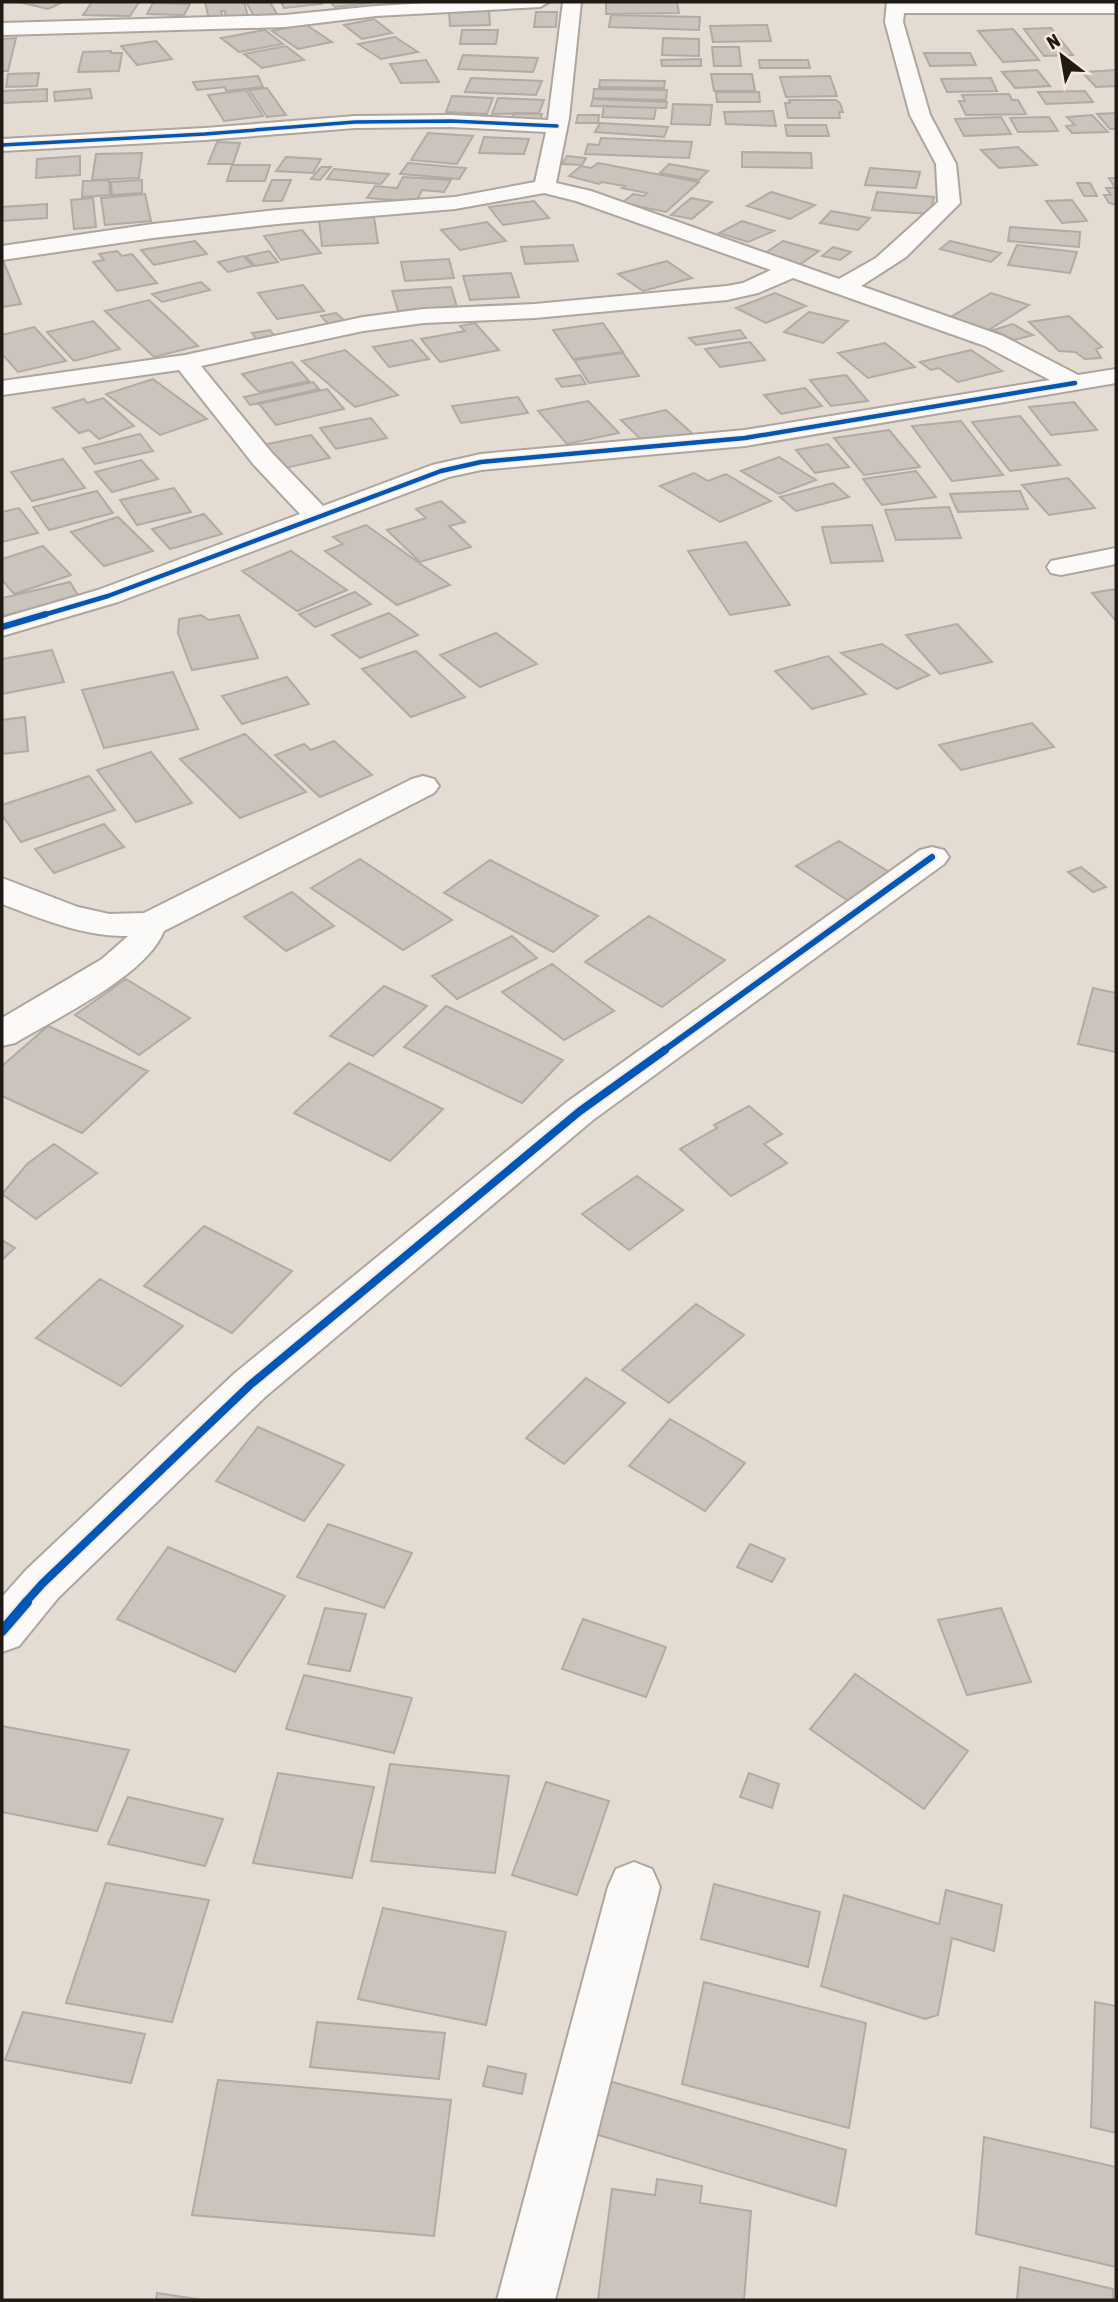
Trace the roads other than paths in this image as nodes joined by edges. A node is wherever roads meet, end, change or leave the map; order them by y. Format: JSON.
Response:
{"nodes":[{"id":1,"x":540,"y":2,"type":"edge"},
{"id":2,"x":572,"y":2,"type":"edge"},
{"id":3,"x":896,"y":5,"type":"edge"},
{"id":4,"x":1116,"y":8,"type":"edge"},
{"id":5,"x":2,"y":29,"type":"edge"},
{"id":6,"x":557,"y":126,"type":"junction"},
{"id":7,"x":2,"y":145,"type":"edge"},
{"id":8,"x":544,"y":187,"type":"junction"},
{"id":9,"x":2,"y":253,"type":"edge"},
{"id":10,"x":791,"y":270,"type":"junction"},
{"id":11,"x":852,"y":287,"type":"junction"},
{"id":12,"x":185,"y":362,"type":"junction"},
{"id":13,"x":1116,"y":376,"type":"edge"},
{"id":14,"x":1075,"y":383,"type":"junction"},
{"id":15,"x":2,"y":388,"type":"edge"},
{"id":16,"x":319,"y":517,"type":"junction"},
{"id":17,"x":1116,"y":556,"type":"edge"},
{"id":18,"x":1061,"y":567,"type":"dead end"},
{"id":19,"x":2,"y":627,"type":"edge"},
{"id":20,"x":423,"y":786,"type":"dead end"},
{"id":21,"x":932,"y":857,"type":"dead end"},
{"id":22,"x":2,"y":888,"type":"edge"},
{"id":23,"x":150,"y":924,"type":"junction"},
{"id":24,"x":2,"y":1034,"type":"edge"},
{"id":25,"x":2,"y":1631,"type":"edge"},
{"id":26,"x":634,"y":1887,"type":"dead end"},
{"id":27,"x":526,"y":2300,"type":"edge"}],
"edges":[{"from":1,"to":5,"type":"street"},
{"from":2,"to":6,"type":"street"},
{"from":3,"to":4,"type":"street"},
{"from":3,"to":11,"type":"street"},
{"from":6,"to":7,"type":"street"},
{"from":6,"to":8,"type":"street"},
{"from":8,"to":9,"type":"street"},
{"from":8,"to":10,"type":"street"},
{"from":10,"to":11,"type":"street"},
{"from":10,"to":12,"type":"street"},
{"from":11,"to":14,"type":"street"},
{"from":12,"to":15,"type":"street"},
{"from":12,"to":16,"type":"street"},
{"from":13,"to":14,"type":"street"},
{"from":14,"to":16,"type":"street"},
{"from":16,"to":19,"type":"street"},
{"from":17,"to":18,"type":"street"},
{"from":20,"to":23,"type":"street"},
{"from":21,"to":25,"type":"street"},
{"from":22,"to":23,"type":"street"},
{"from":23,"to":24,"type":"street"},
{"from":26,"to":27,"type":"street"}]}
